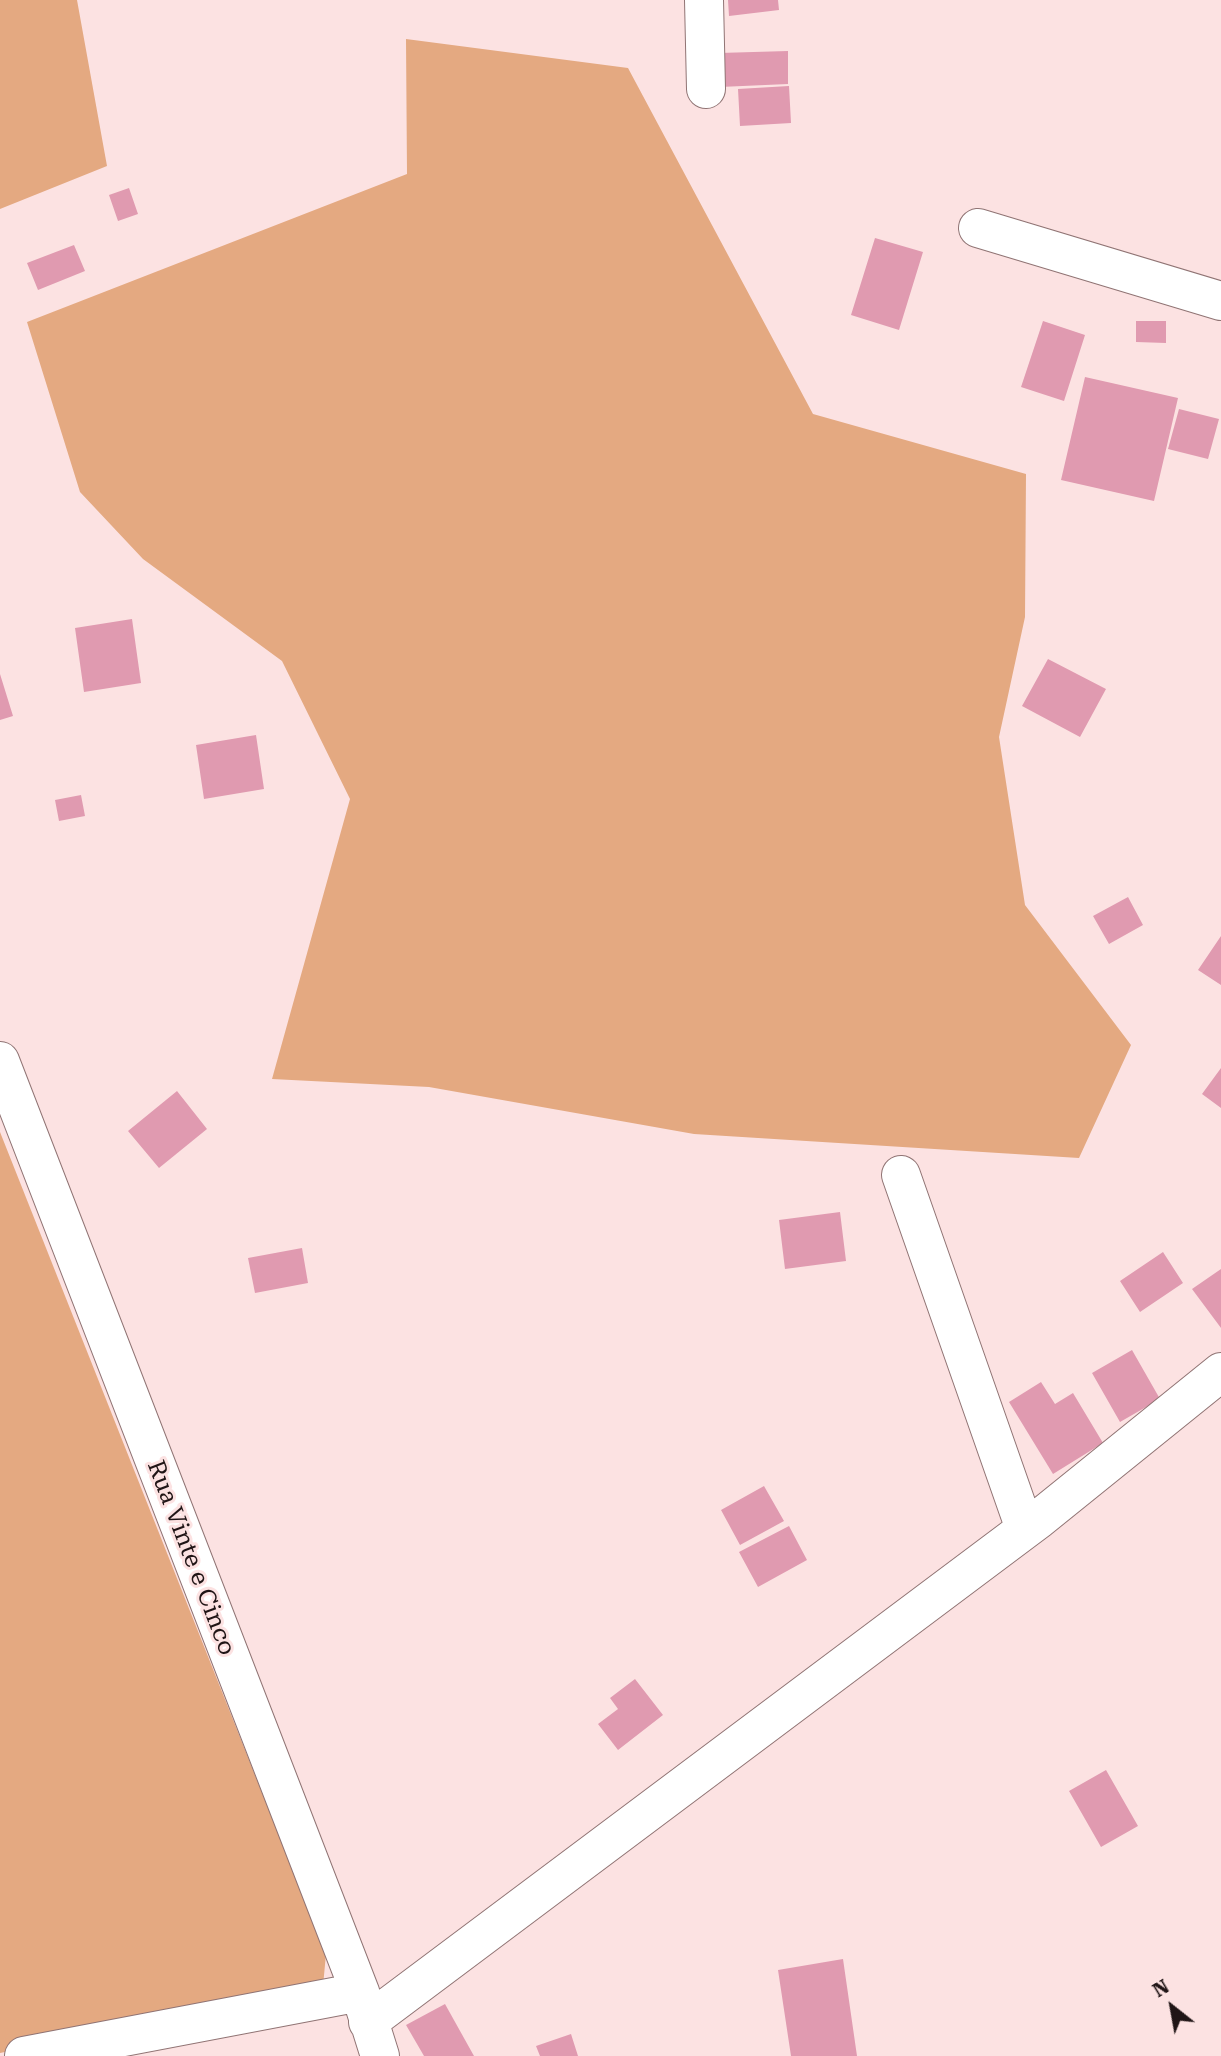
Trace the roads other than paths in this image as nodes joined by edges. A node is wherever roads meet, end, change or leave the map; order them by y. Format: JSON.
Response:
{"nodes":[{"id":1,"x":704,"y":0,"type":"edge"},
{"id":2,"x":706,"y":89,"type":"dead end"},
{"id":3,"x":978,"y":228,"type":"dead end"},
{"id":4,"x":1221,"y":301,"type":"edge"},
{"id":5,"x":0,"y":1060,"type":"edge"},
{"id":6,"x":901,"y":1175,"type":"dead end"},
{"id":7,"x":1221,"y":1372,"type":"edge"},
{"id":8,"x":1025,"y":1529,"type":"junction"},
{"id":9,"x":369,"y":2023,"type":"edge"},
{"id":10,"x":24,"y":2056,"type":"edge"}],
"edges":[{"from":1,"to":2,"type":"street"},
{"from":3,"to":4,"type":"street"},
{"from":5,"to":9,"type":"street","name":"Rua Vinte e Cinco"},
{"from":6,"to":8,"type":"street"},
{"from":7,"to":8,"type":"street"},
{"from":8,"to":9,"type":"street"},
{"from":9,"to":10,"type":"street"}]}
